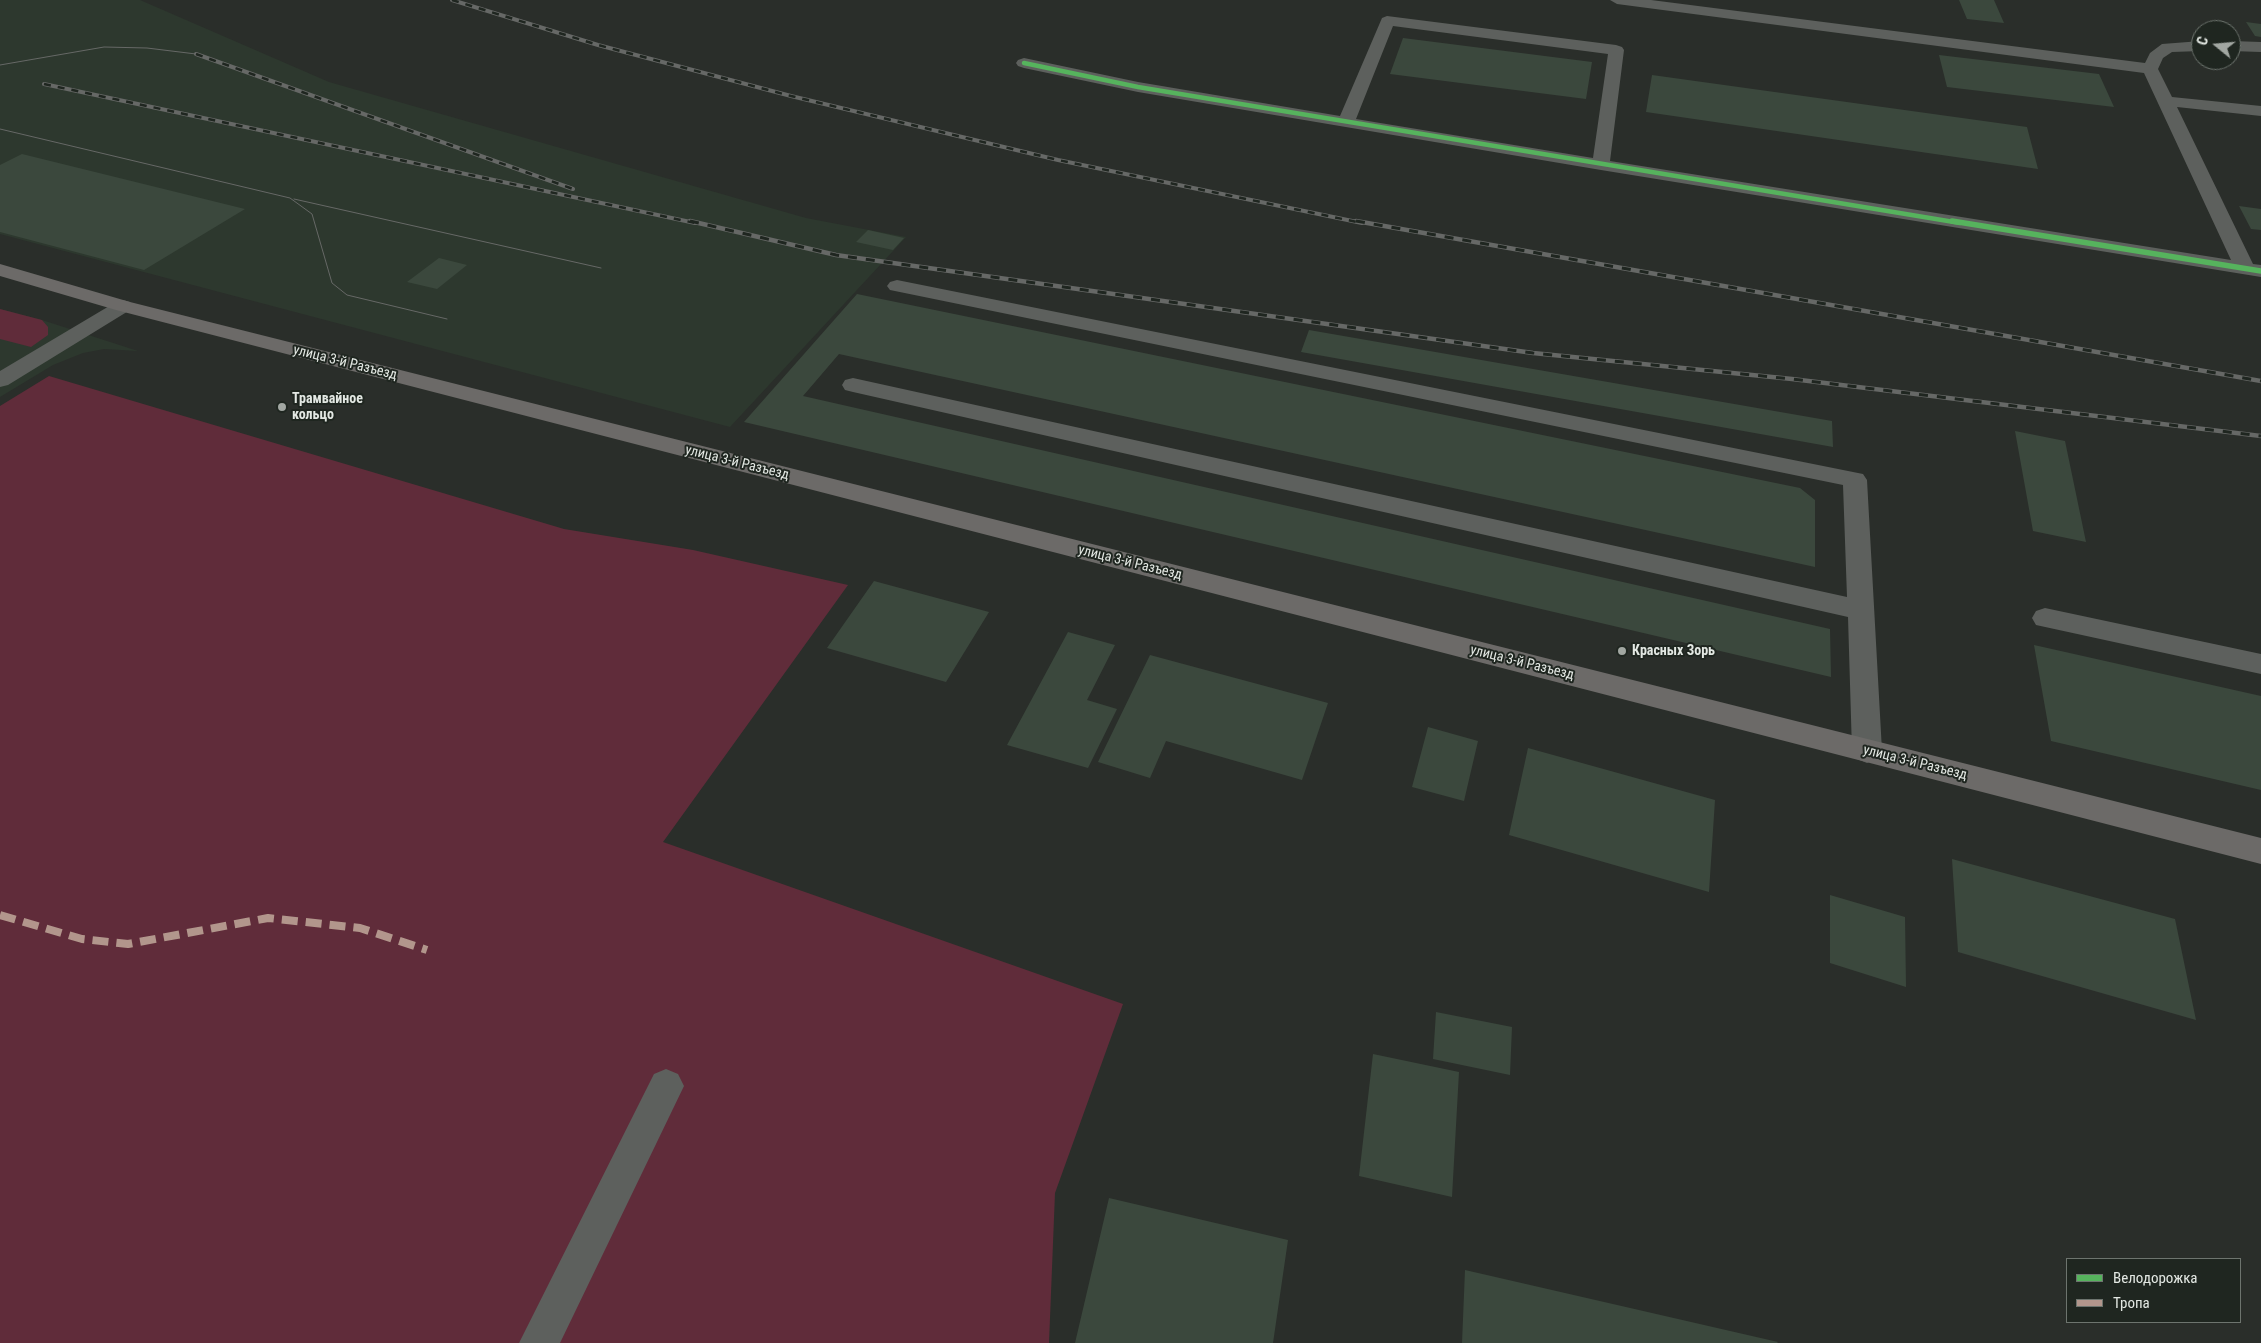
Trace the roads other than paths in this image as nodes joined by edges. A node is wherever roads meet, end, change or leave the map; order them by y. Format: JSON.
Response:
{"nodes":[{"id":1,"x":1617,"y":0,"type":"edge"},
{"id":2,"x":2191,"y":46,"type":"edge"},
{"id":3,"x":2241,"y":46,"type":"edge"},
{"id":4,"x":2261,"y":47,"type":"edge"},
{"id":5,"x":1024,"y":63,"type":"dead end"},
{"id":6,"x":2150,"y":70,"type":"junction"},
{"id":7,"x":2165,"y":101,"type":"junction"},
{"id":8,"x":2261,"y":111,"type":"edge"},
{"id":9,"x":1346,"y":122,"type":"junction"},
{"id":10,"x":1601,"y":165,"type":"junction"},
{"id":11,"x":2253,"y":269,"type":"edge"},
{"id":12,"x":0,"y":270,"type":"edge"},
{"id":13,"x":897,"y":286,"type":"dead end"},
{"id":14,"x":123,"y":306,"type":"junction"},
{"id":15,"x":0,"y":380,"type":"edge"},
{"id":16,"x":853,"y":385,"type":"dead end"},
{"id":17,"x":1861,"y":610,"type":"junction"},
{"id":18,"x":2045,"y":618,"type":"dead end"},
{"id":19,"x":2261,"y":664,"type":"edge"},
{"id":20,"x":1867,"y":751,"type":"junction"},
{"id":21,"x":2261,"y":851,"type":"edge"},
{"id":22,"x":666,"y":1086,"type":"dead end"},
{"id":23,"x":540,"y":1343,"type":"edge"}],
"edges":[{"from":1,"to":6,"type":"street"},
{"from":2,"to":6,"type":"street"},
{"from":3,"to":4,"type":"street"},
{"from":5,"to":9,"type":"street"},
{"from":6,"to":7,"type":"street"},
{"from":7,"to":8,"type":"street"},
{"from":7,"to":11,"type":"street"},
{"from":9,"to":10,"type":"street"},
{"from":9,"to":10,"type":"street"},
{"from":10,"to":11,"type":"street"},
{"from":12,"to":14,"type":"main road","name":"улица 3-й Разъезд"},
{"from":13,"to":17,"type":"street"},
{"from":14,"to":15,"type":"street"},
{"from":14,"to":20,"type":"main road","name":"улица 3-й Разъезд"},
{"from":16,"to":17,"type":"street"},
{"from":17,"to":20,"type":"street"},
{"from":18,"to":19,"type":"street"},
{"from":20,"to":21,"type":"main road","name":"улица 3-й Разъезд"},
{"from":22,"to":23,"type":"street"}]}
